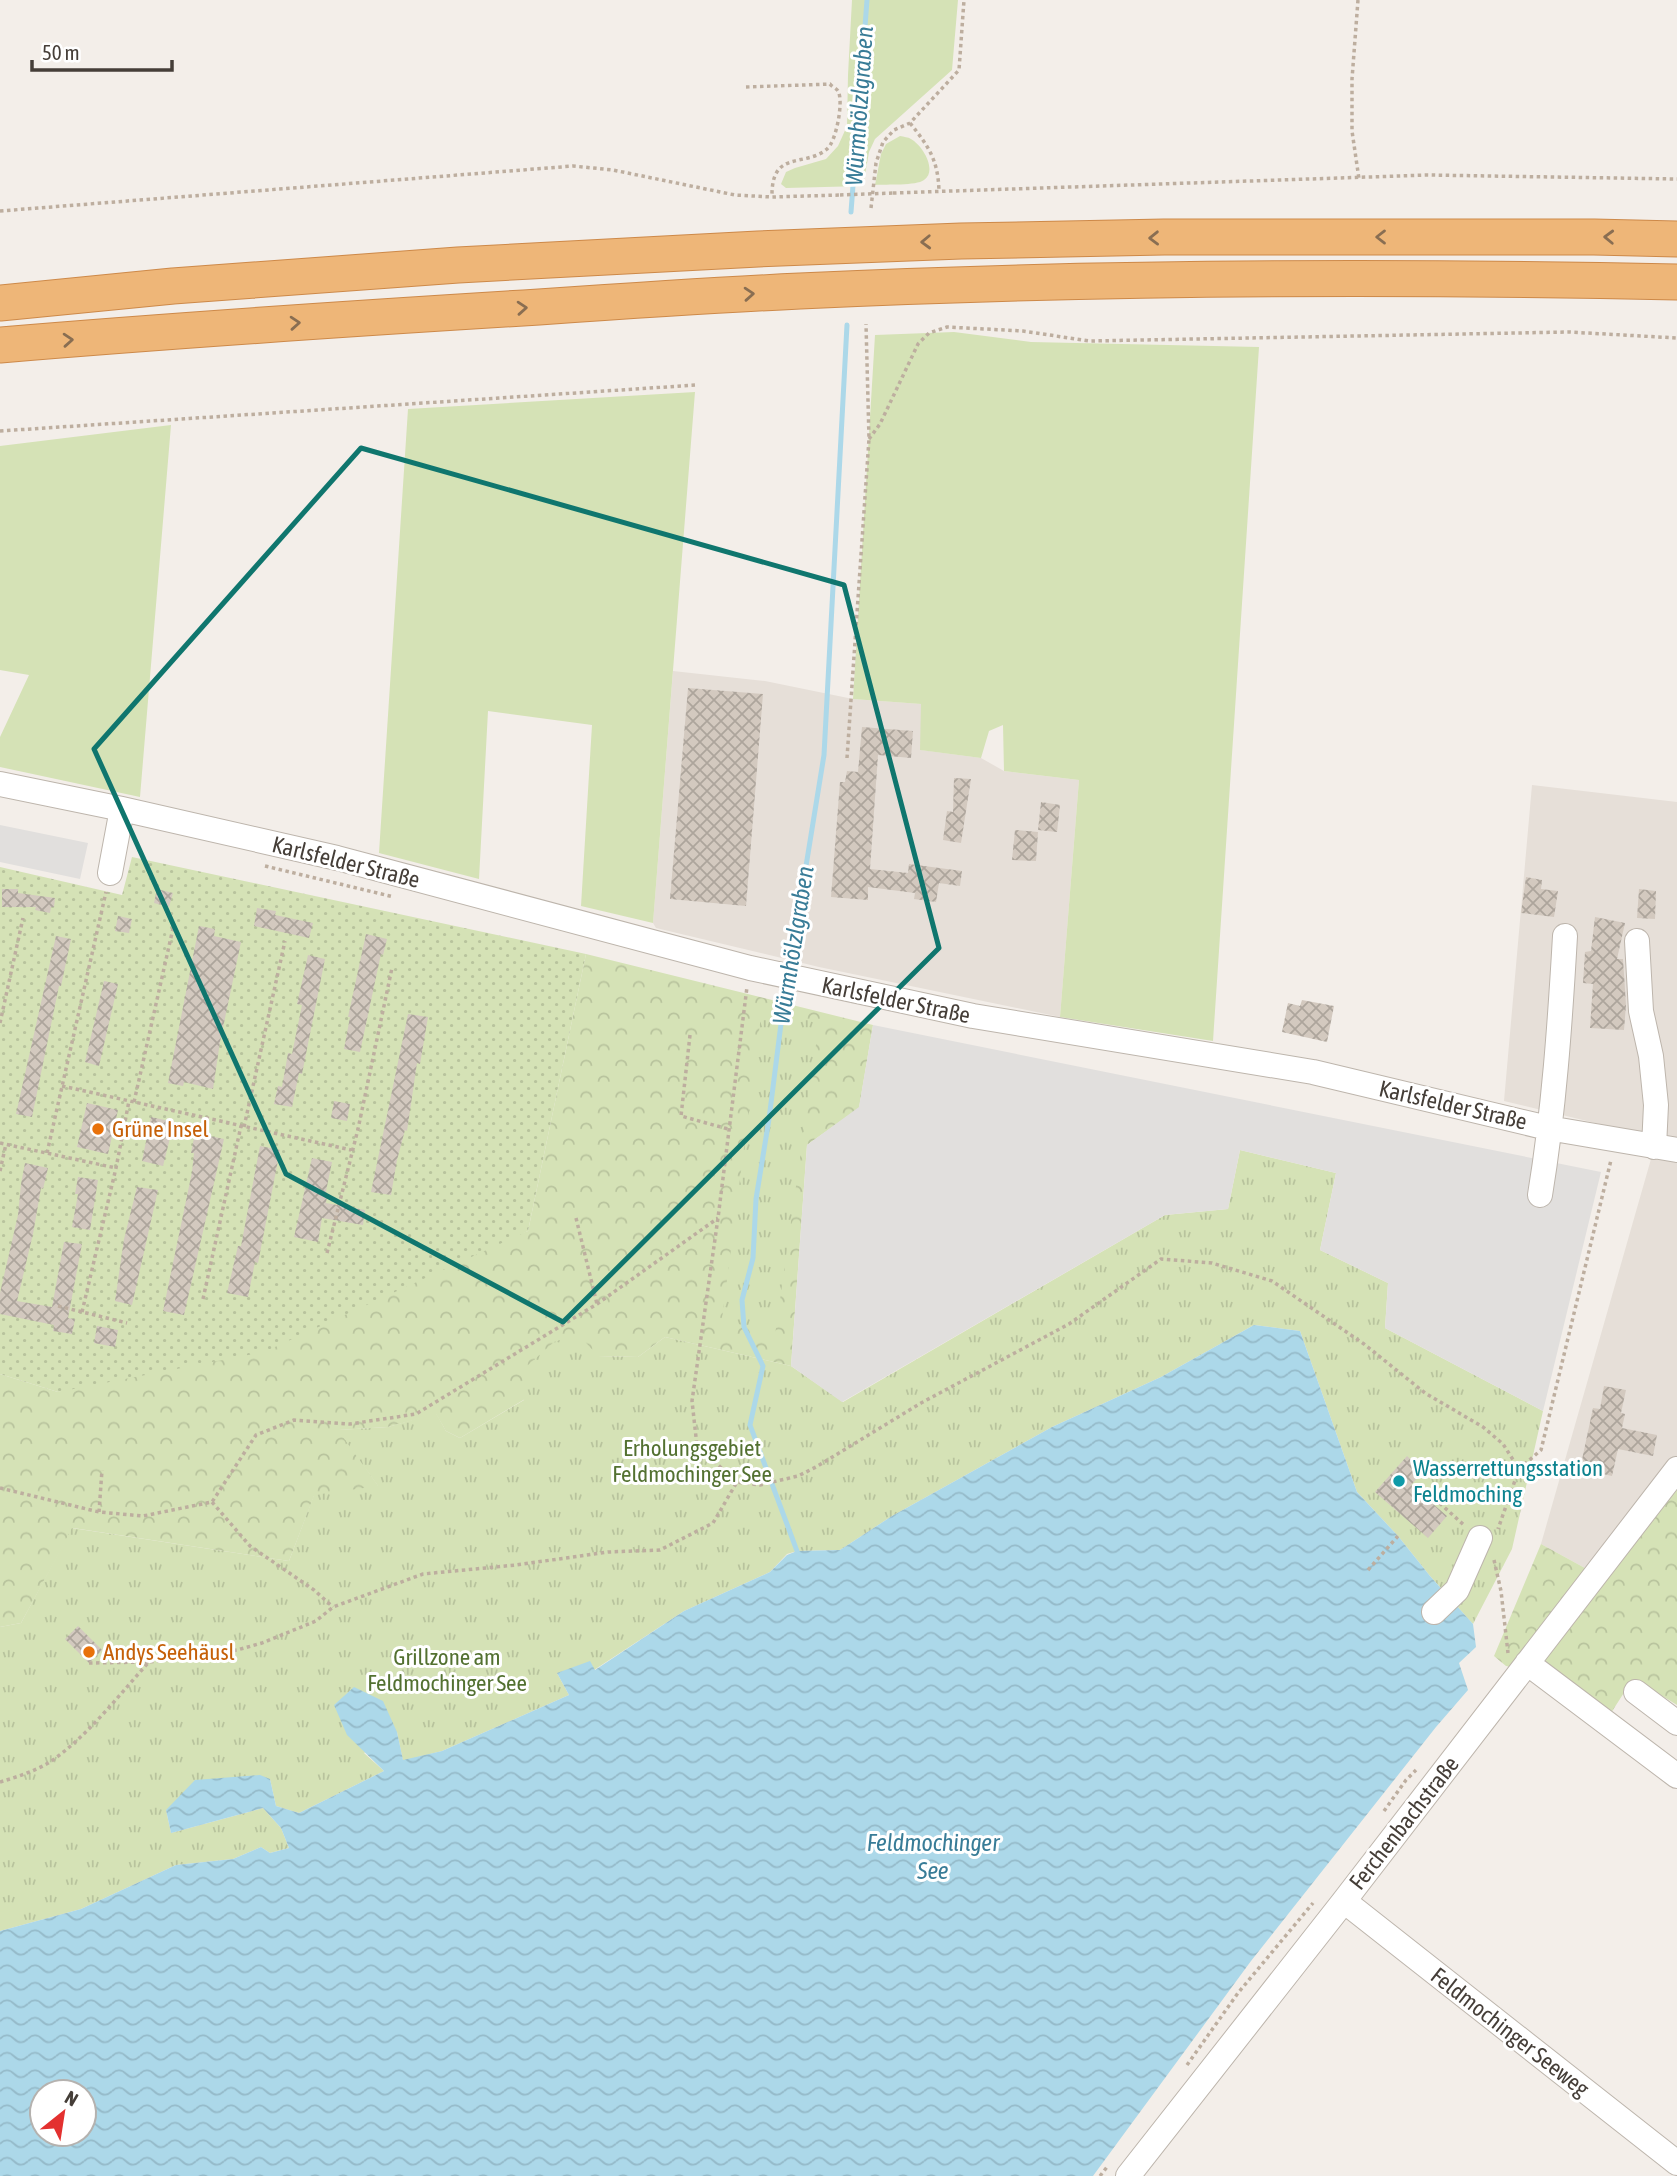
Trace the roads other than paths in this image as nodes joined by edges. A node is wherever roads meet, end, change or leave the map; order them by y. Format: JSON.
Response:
{"nodes":[{"id":1,"x":1677,"y":239,"type":"edge"},
{"id":2,"x":1677,"y":282,"type":"edge"},
{"id":3,"x":0,"y":303,"type":"edge"},
{"id":4,"x":0,"y":345,"type":"edge"},
{"id":5,"x":0,"y":784,"type":"edge"},
{"id":6,"x":122,"y":809,"type":"junction"},
{"id":7,"x":110,"y":873,"type":"dead end"},
{"id":8,"x":1565,"y":936,"type":"dead end"},
{"id":9,"x":1637,"y":941,"type":"dead end"},
{"id":10,"x":1548,"y":1128,"type":"junction"},
{"id":11,"x":1665,"y":1149,"type":"edge"},
{"id":12,"x":1540,"y":1195,"type":"dead end"},
{"id":13,"x":1677,"y":1469,"type":"edge"},
{"id":14,"x":1485,"y":1543,"type":"road end"},
{"id":15,"x":1434,"y":1612,"type":"dead end"},
{"id":16,"x":1522,"y":1670,"type":"junction"},
{"id":17,"x":1636,"y":1692,"type":"dead end"},
{"id":18,"x":1677,"y":1723,"type":"edge"},
{"id":19,"x":1677,"y":1776,"type":"edge"},
{"id":20,"x":1344,"y":1901,"type":"junction"},
{"id":21,"x":1677,"y":2163,"type":"edge"},
{"id":22,"x":1128,"y":2176,"type":"edge"}],
"edges":[{"from":1,"to":3,"type":"highway","one_way":true},
{"from":4,"to":2,"type":"highway","one_way":true},
{"from":5,"to":6,"type":"street","name":"Karlsfelder Straße"},
{"from":6,"to":7,"type":"street"},
{"from":6,"to":10,"type":"street","name":"Karlsfelder Straße"},
{"from":8,"to":10,"type":"street"},
{"from":9,"to":11,"type":"street"},
{"from":10,"to":11,"type":"street","name":"Karlsfelder Straße"},
{"from":10,"to":12,"type":"street"},
{"from":13,"to":16,"type":"street","name":"Ferchenbachstraße"},
{"from":14,"to":15,"type":"street"},
{"from":16,"to":19,"type":"street"},
{"from":16,"to":20,"type":"street","name":"Ferchenbachstraße"},
{"from":17,"to":18,"type":"street"},
{"from":20,"to":21,"type":"street","name":"Feldmochinger Seeweg"},
{"from":20,"to":22,"type":"street","name":"Ferchenbachstraße"}]}
